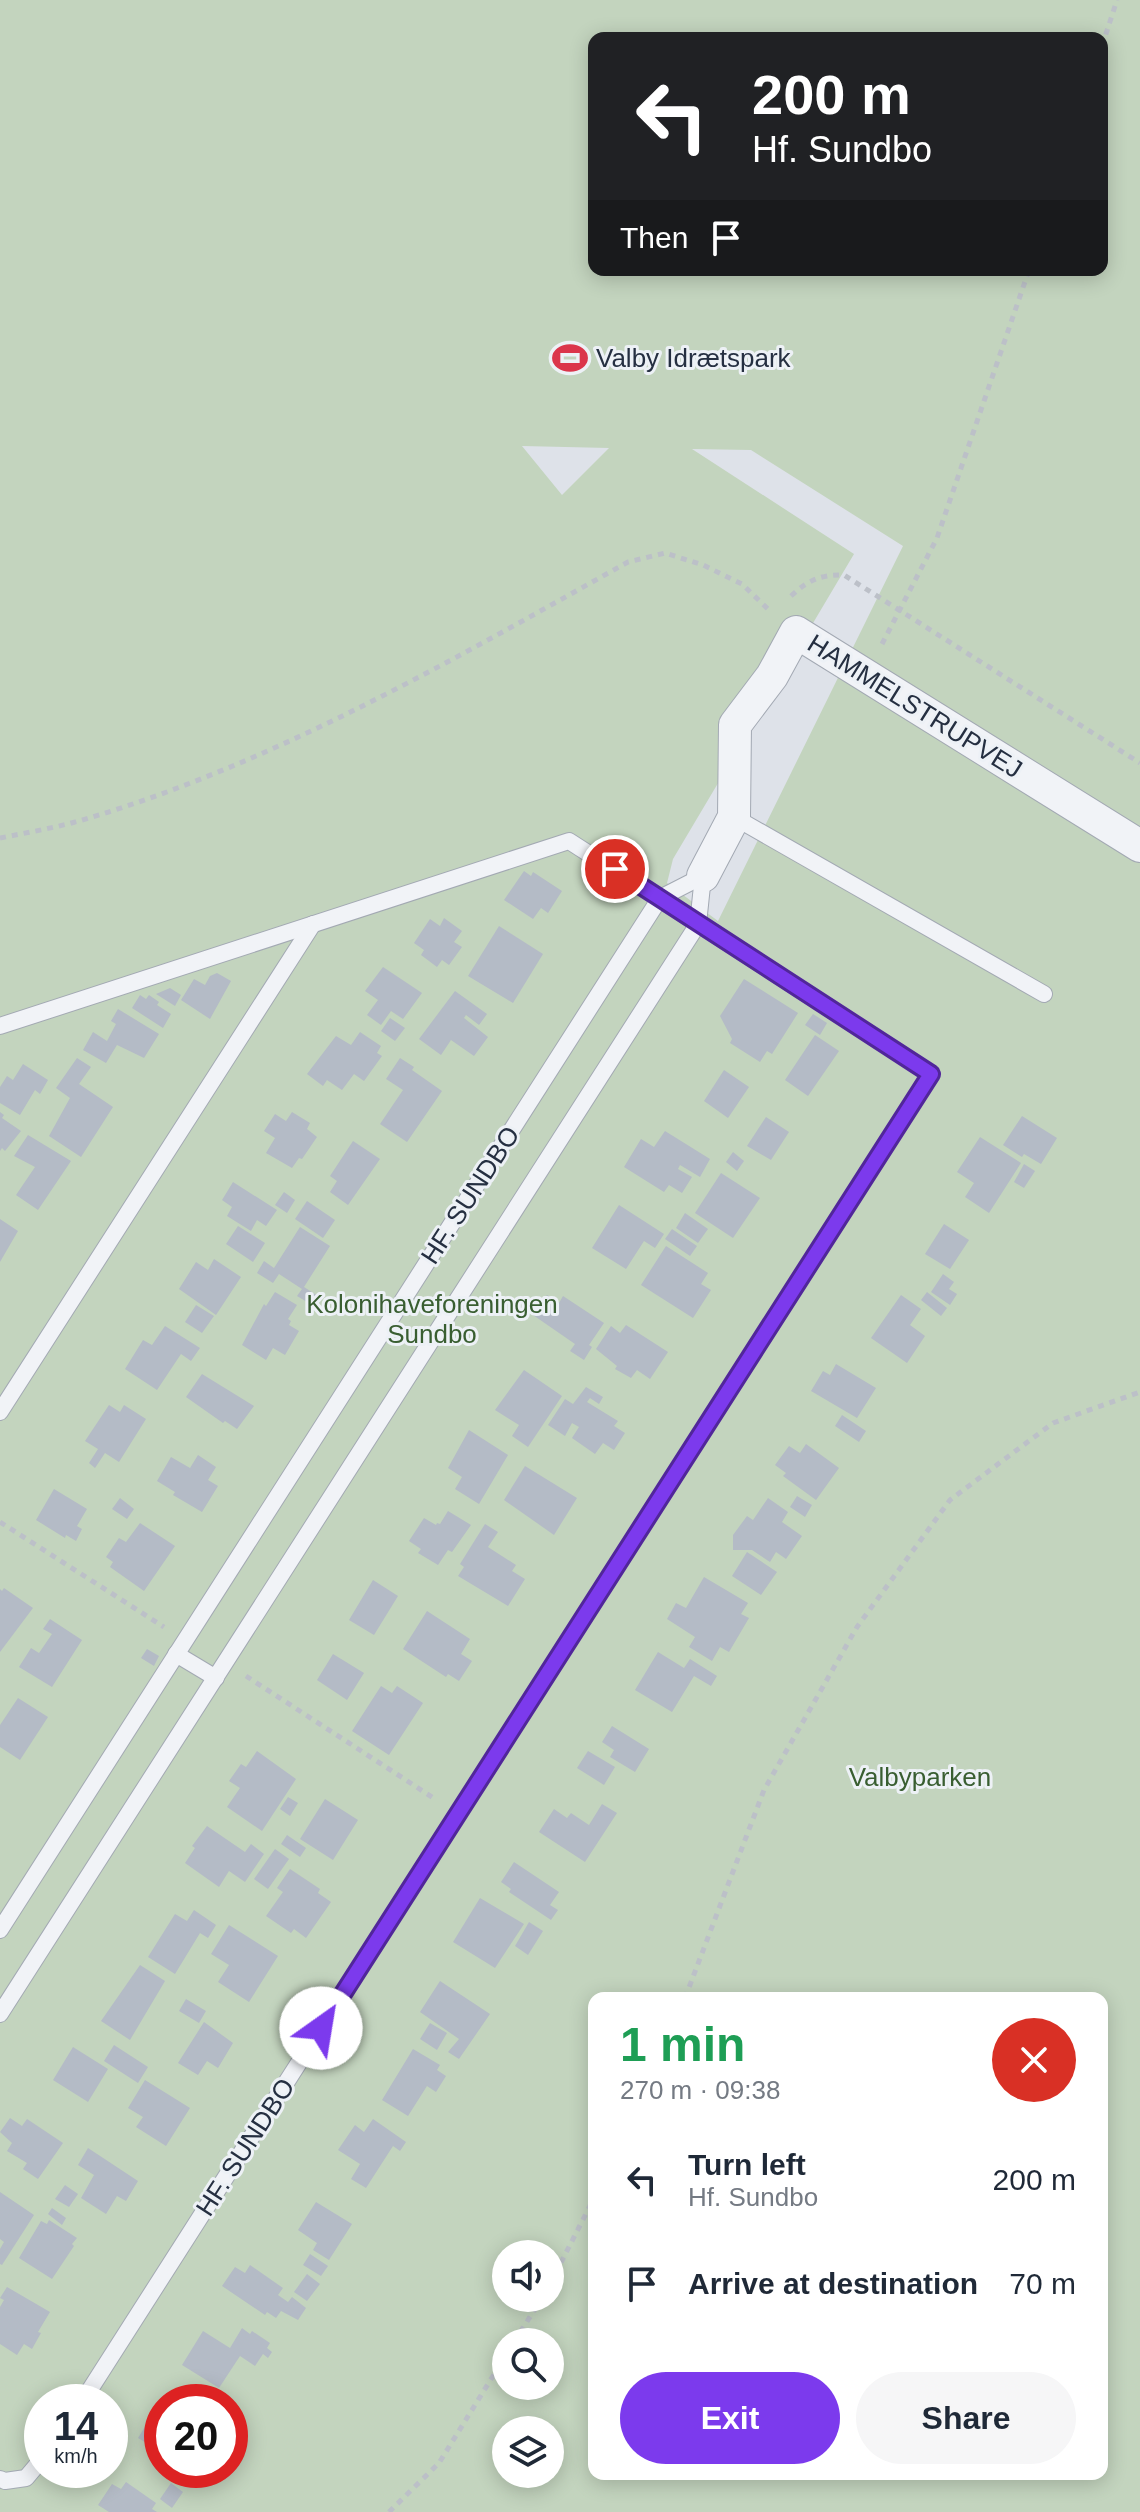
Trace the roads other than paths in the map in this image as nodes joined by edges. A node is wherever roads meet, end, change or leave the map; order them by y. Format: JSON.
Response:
{"nodes":[{"id":1,"x":734,"y":817,"type":"junction"},
{"id":2,"x":1140,"y":846,"type":"edge"},
{"id":3,"x":703,"y":876,"type":"junction"},
{"id":4,"x":660,"y":898,"type":"junction"},
{"id":5,"x":313,"y":924,"type":"junction"},
{"id":6,"x":698,"y":924,"type":"junction"},
{"id":7,"x":1044,"y":994,"type":"dead end"},
{"id":8,"x":0,"y":1026,"type":"edge"},
{"id":9,"x":0,"y":1412,"type":"edge"},
{"id":10,"x":181,"y":1647,"type":"junction"},
{"id":11,"x":216,"y":1678,"type":"junction"},
{"id":12,"x":0,"y":1930,"type":"edge"},
{"id":13,"x":0,"y":2014,"type":"edge"},
{"id":14,"x":94,"y":2384,"type":"edge"},
{"id":15,"x":24,"y":2478,"type":"edge"},
{"id":16,"x":0,"y":2479,"type":"edge"}],
"edges":[{"from":1,"to":2,"type":"street","name":"HAMMELSTRUPVEJ"},
{"from":1,"to":3,"type":"street","name":"HAMMELSTRUPVEJ"},
{"from":1,"to":7,"type":"lane"},
{"from":3,"to":4,"type":"lane"},
{"from":3,"to":6,"type":"lane","name":"HF. SUNDBO"},
{"from":4,"to":5,"type":"lane","name":"HF. SUNDBO"},
{"from":4,"to":6,"type":"lane","name":"HF. SUNDBO"},
{"from":4,"to":10,"type":"lane","name":"HF. SUNDBO"},
{"from":5,"to":8,"type":"lane","name":"HF. SUNDBO"},
{"from":5,"to":9,"type":"lane"},
{"from":6,"to":11,"type":"lane","name":"HF. SUNDBO"},
{"from":6,"to":14,"type":"lane","name":"HF. SUNDBO"},
{"from":10,"to":11,"type":"lane"},
{"from":10,"to":12,"type":"lane","name":"HF. SUNDBO"},
{"from":11,"to":13,"type":"lane","name":"HF. SUNDBO"},
{"from":15,"to":16,"type":"lane"}]}
